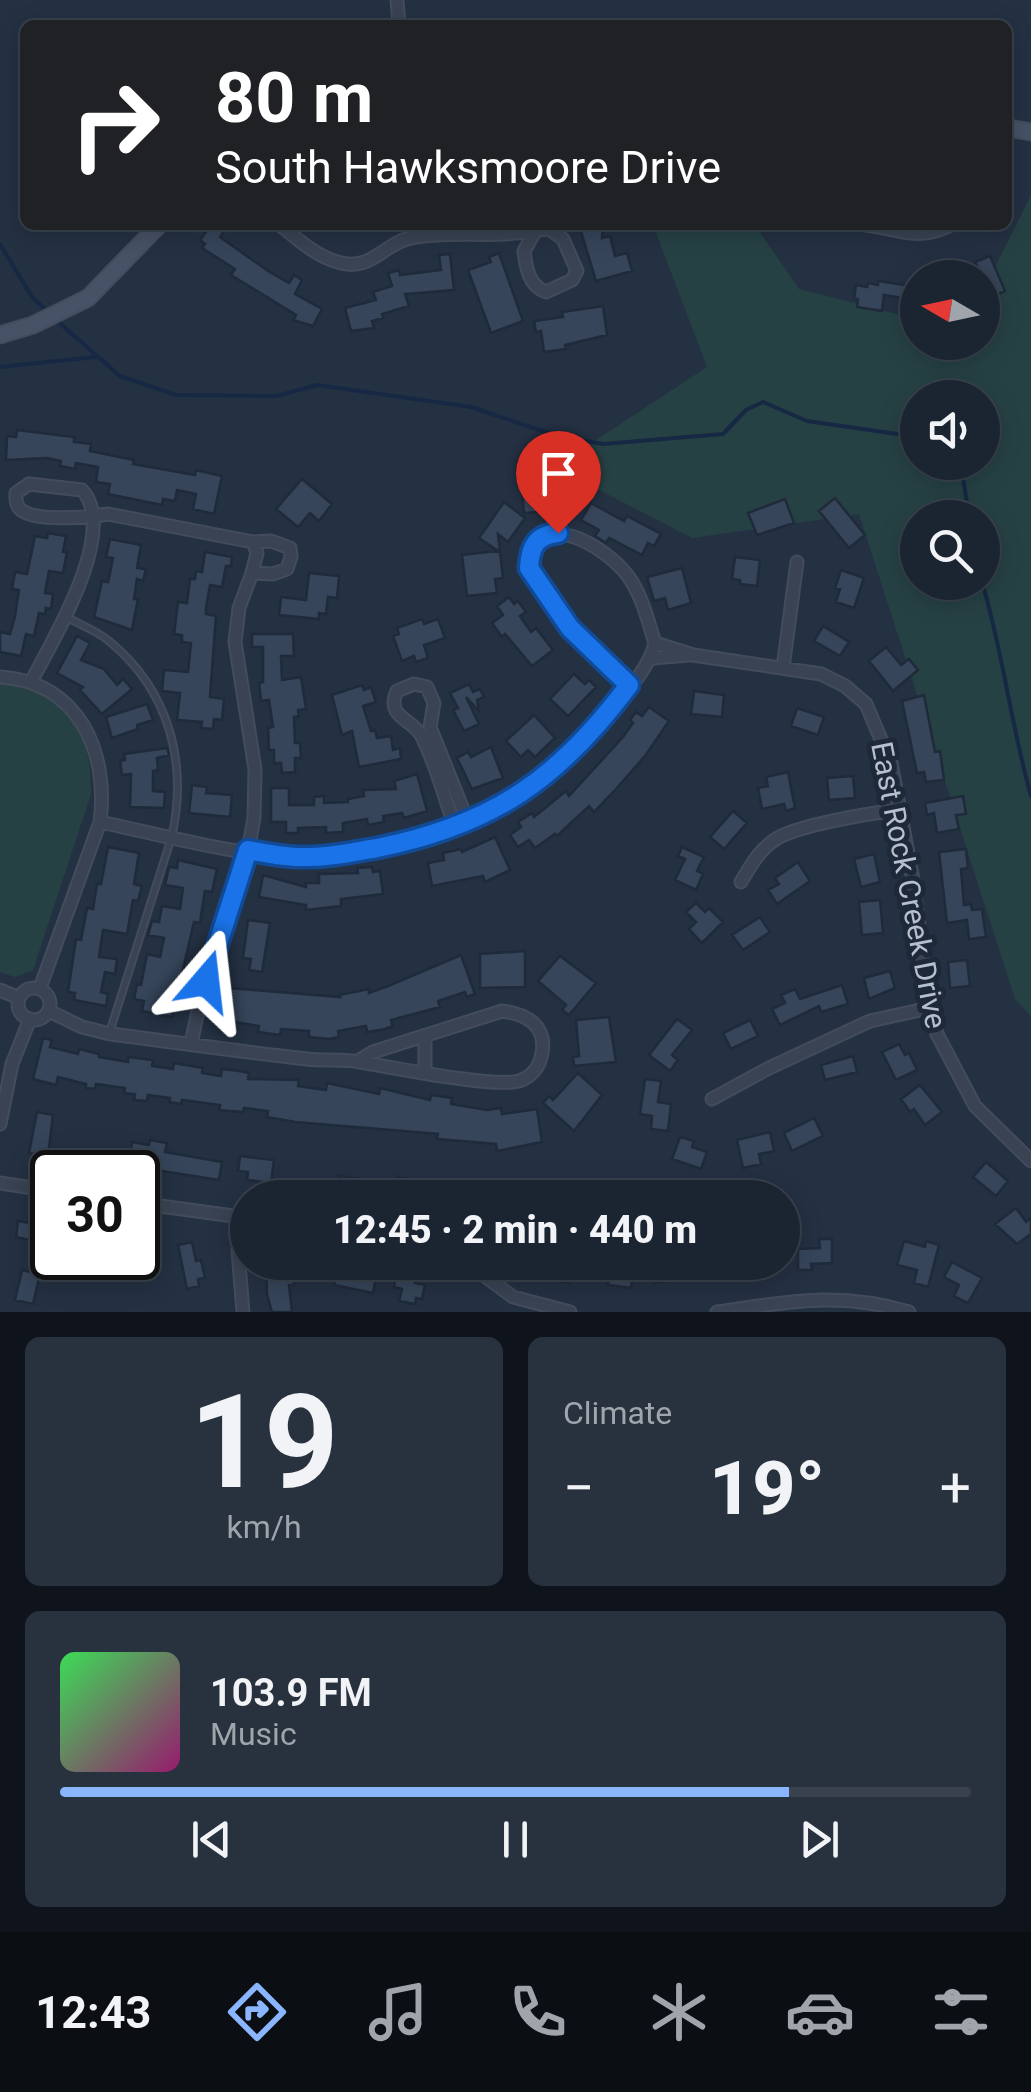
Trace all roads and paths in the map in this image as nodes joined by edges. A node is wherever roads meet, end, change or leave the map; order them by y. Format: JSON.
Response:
{"nodes":[{"id":1,"x":154,"y":230,"type":"edge"},
{"id":2,"x":286,"y":230,"type":"edge"},
{"id":3,"x":531,"y":230,"type":"edge"},
{"id":4,"x":536,"y":230,"type":"edge"},
{"id":5,"x":546,"y":230,"type":"edge"},
{"id":6,"x":888,"y":230,"type":"edge"},
{"id":7,"x":939,"y":230,"type":"edge"},
{"id":8,"x":406,"y":232,"type":"edge"},
{"id":9,"x":0,"y":335,"type":"edge"},
{"id":10,"x":93,"y":516,"type":"junction"},
{"id":11,"x":254,"y":542,"type":"junction"},
{"id":12,"x":797,"y":562,"type":"dead end"},
{"id":13,"x":252,"y":573,"type":"junction"},
{"id":14,"x":67,"y":618,"type":"junction"},
{"id":15,"x":655,"y":643,"type":"junction"},
{"id":16,"x":693,"y":654,"type":"junction"},
{"id":17,"x":652,"y":658,"type":"junction"},
{"id":18,"x":783,"y":668,"type":"junction"},
{"id":19,"x":0,"y":677,"type":"edge"},
{"id":20,"x":31,"y":682,"type":"junction"},
{"id":21,"x":629,"y":685,"type":"junction"},
{"id":22,"x":430,"y":719,"type":"junction"},
{"id":23,"x":413,"y":725,"type":"junction"},
{"id":24,"x":436,"y":758,"type":"junction"},
{"id":25,"x":899,"y":810,"type":"junction"},
{"id":26,"x":100,"y":822,"type":"junction"},
{"id":27,"x":468,"y":822,"type":"junction"},
{"id":28,"x":455,"y":827,"type":"junction"},
{"id":29,"x":172,"y":836,"type":"junction"},
{"id":30,"x":248,"y":850,"type":"junction"},
{"id":31,"x":741,"y":882,"type":"dead end"},
{"id":32,"x":40,"y":988,"type":"junction"},
{"id":33,"x":0,"y":990,"type":"edge"},
{"id":34,"x":19,"y":998,"type":"junction"},
{"id":35,"x":929,"y":1008,"type":"junction"},
{"id":36,"x":48,"y":1011,"type":"junction"},
{"id":37,"x":30,"y":1019,"type":"junction"},
{"id":38,"x":110,"y":1034,"type":"junction"},
{"id":39,"x":426,"y":1037,"type":"junction"},
{"id":40,"x":191,"y":1044,"type":"junction"},
{"id":41,"x":358,"y":1061,"type":"junction"},
{"id":42,"x":425,"y":1072,"type":"junction"},
{"id":43,"x":712,"y":1099,"type":"dead end"},
{"id":44,"x":0,"y":1124,"type":"edge"},
{"id":45,"x":1031,"y":1160,"type":"edge"},
{"id":46,"x":0,"y":1183,"type":"edge"},
{"id":47,"x":30,"y":1188,"type":"edge"},
{"id":48,"x":160,"y":1205,"type":"edge"},
{"id":49,"x":230,"y":1215,"type":"edge"},
{"id":50,"x":240,"y":1280,"type":"edge"},
{"id":51,"x":491,"y":1280,"type":"edge"},
{"id":52,"x":514,"y":1297,"type":"junction"},
{"id":53,"x":826,"y":1298,"type":"junction"},
{"id":54,"x":243,"y":1312,"type":"edge"},
{"id":55,"x":505,"y":1312,"type":"edge"},
{"id":56,"x":570,"y":1312,"type":"edge"},
{"id":57,"x":717,"y":1312,"type":"edge"},
{"id":58,"x":826,"y":1312,"type":"edge"},
{"id":59,"x":909,"y":1312,"type":"edge"}],
"edges":[{"from":1,"to":9,"type":"main road"},
{"from":2,"to":8,"type":"street"},
{"from":3,"to":8,"type":"street"},
{"from":4,"to":5,"type":"street"},
{"from":6,"to":7,"type":"street"},
{"from":10,"to":10,"type":"street"},
{"from":10,"to":11,"type":"street"},
{"from":10,"to":14,"type":"street"},
{"from":11,"to":13,"type":"street"},
{"from":11,"to":13,"type":"street"},
{"from":12,"to":18,"type":"street"},
{"from":13,"to":30,"type":"street"},
{"from":14,"to":20,"type":"street"},
{"from":14,"to":29,"type":"lane"},
{"from":15,"to":16,"type":"street","name":"East Rock Creek Drive"},
{"from":15,"to":17,"type":"street"},
{"from":15,"to":21,"type":"street"},
{"from":16,"to":17,"type":"street","name":"East Rock Creek Drive"},
{"from":16,"to":18,"type":"street","name":"East Rock Creek Drive"},
{"from":17,"to":21,"type":"street"},
{"from":18,"to":25,"type":"street","name":"East Rock Creek Drive"},
{"from":19,"to":20,"type":"street"},
{"from":20,"to":26,"type":"street"},
{"from":21,"to":27,"type":"street"},
{"from":22,"to":23,"type":"street"},
{"from":22,"to":23,"type":"street"},
{"from":22,"to":24,"type":"street"},
{"from":23,"to":24,"type":"street"},
{"from":24,"to":27,"type":"street"},
{"from":24,"to":28,"type":"street"},
{"from":25,"to":31,"type":"street"},
{"from":25,"to":35,"type":"street","name":"East Rock Creek Drive"},
{"from":26,"to":29,"type":"street"},
{"from":26,"to":32,"type":"street"},
{"from":27,"to":28,"type":"street"},
{"from":28,"to":30,"type":"street"},
{"from":29,"to":30,"type":"street"},
{"from":29,"to":38,"type":"lane"},
{"from":30,"to":40,"type":"street"},
{"from":32,"to":34,"type":"street"},
{"from":32,"to":36,"type":"street"},
{"from":33,"to":34,"type":"street"},
{"from":34,"to":37,"type":"street"},
{"from":35,"to":43,"type":"street"},
{"from":35,"to":45,"type":"street","name":"East Rock Creek Drive"},
{"from":36,"to":37,"type":"street"},
{"from":36,"to":38,"type":"street"},
{"from":37,"to":44,"type":"street"},
{"from":38,"to":40,"type":"street"},
{"from":39,"to":41,"type":"street"},
{"from":39,"to":42,"type":"street"},
{"from":39,"to":42,"type":"street"},
{"from":40,"to":41,"type":"street"},
{"from":41,"to":42,"type":"street"},
{"from":46,"to":47,"type":"street"},
{"from":48,"to":49,"type":"street"},
{"from":50,"to":54,"type":"street"},
{"from":51,"to":52,"type":"street"},
{"from":52,"to":55,"type":"street"},
{"from":52,"to":56,"type":"street"},
{"from":53,"to":57,"type":"street"},
{"from":53,"to":58,"type":"street"},
{"from":53,"to":59,"type":"street"}]}
